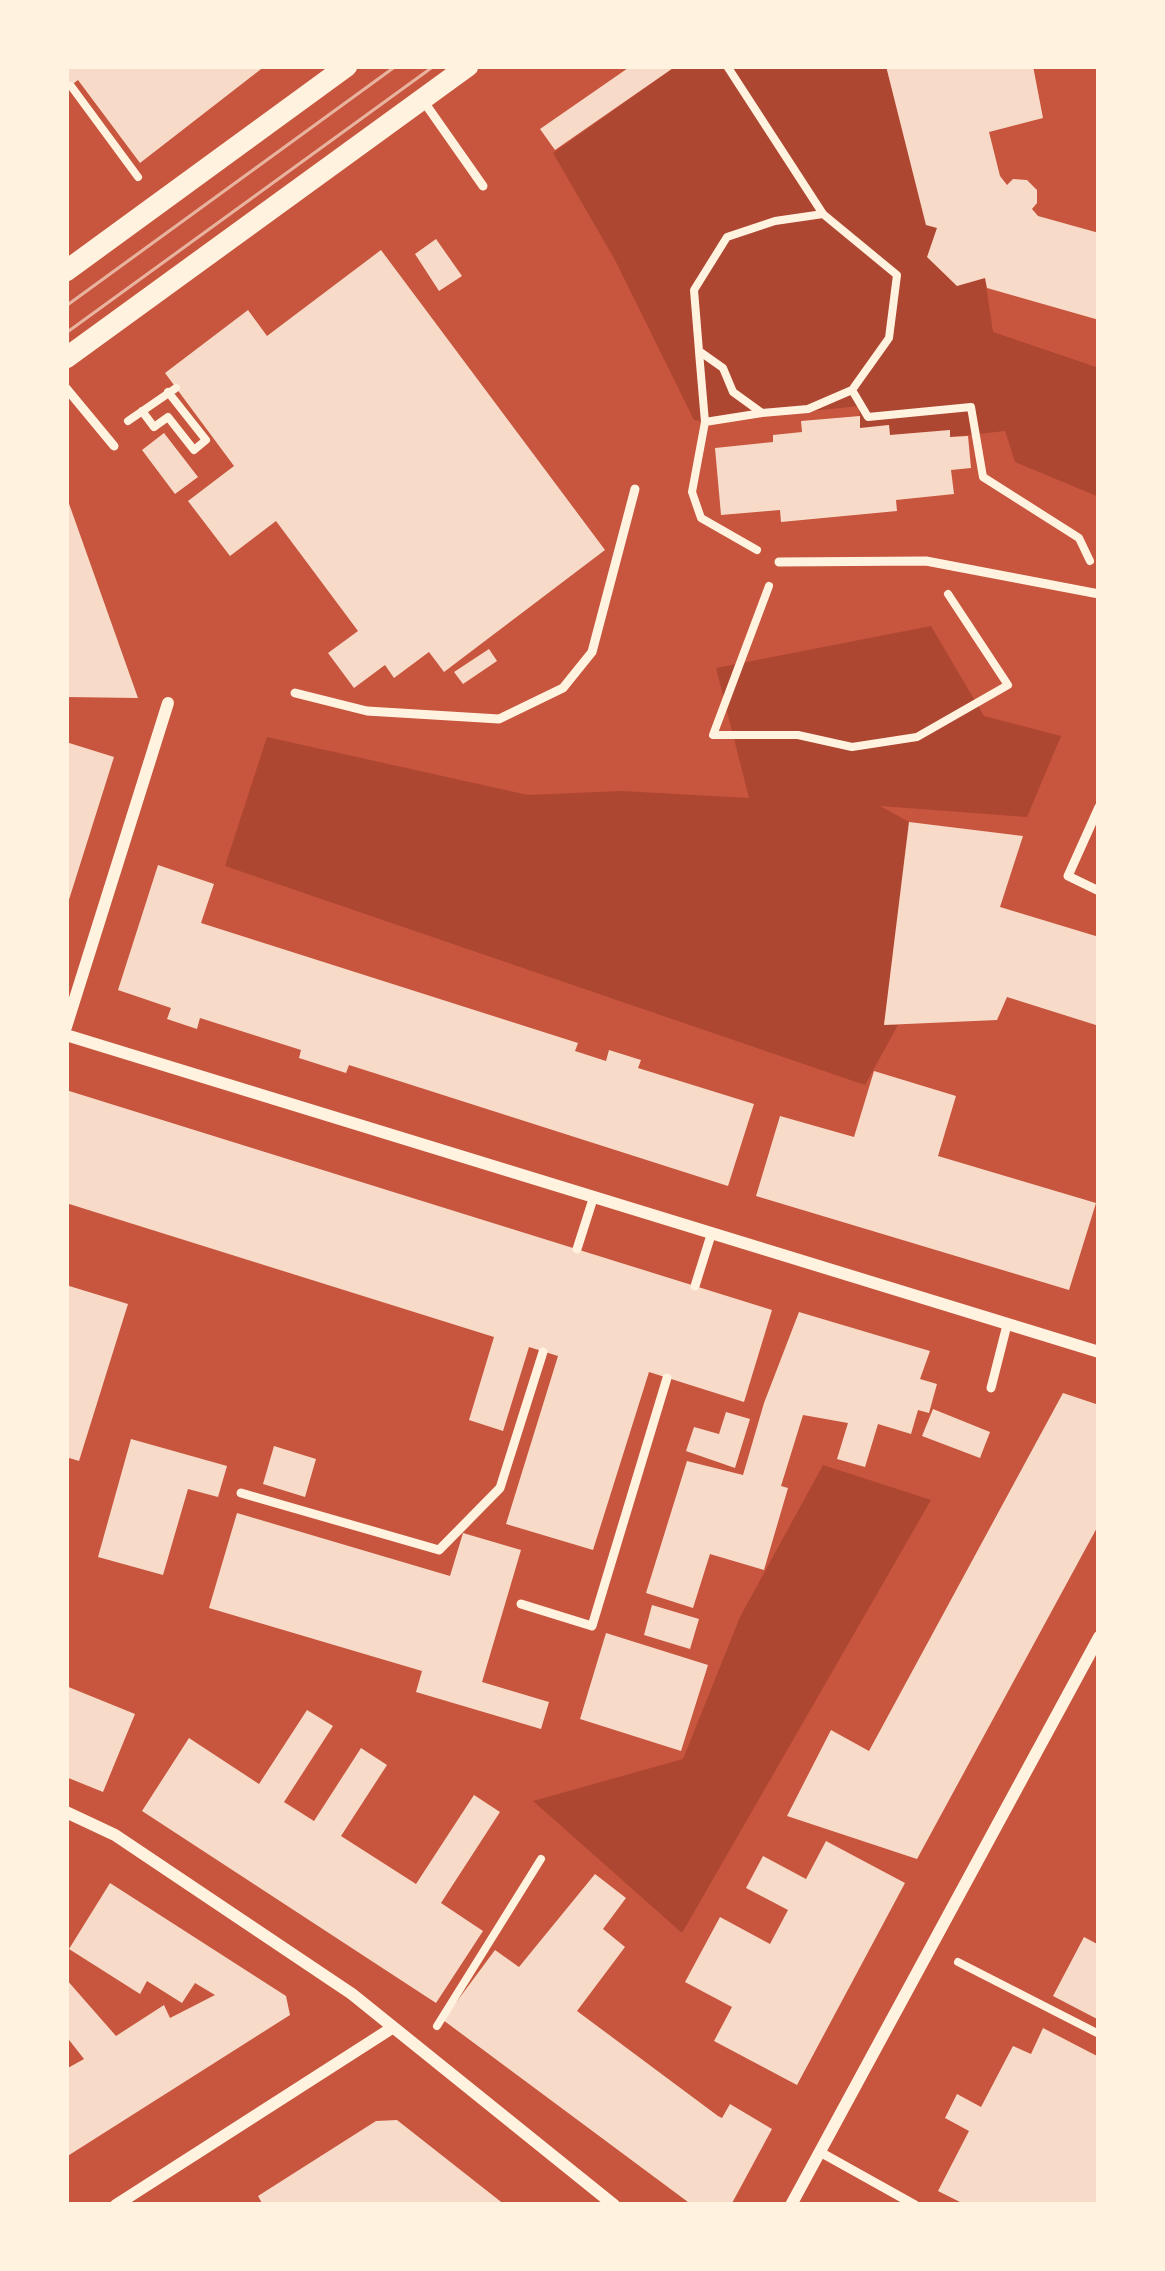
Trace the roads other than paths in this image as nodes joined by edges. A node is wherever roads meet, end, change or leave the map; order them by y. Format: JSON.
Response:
{"nodes":[{"id":1,"x":347,"y":66,"type":"edge"},
{"id":2,"x":468,"y":66,"type":"edge"},
{"id":3,"x":422,"y":99,"type":"junction"},
{"id":4,"x":483,"y":186,"type":"dead end"},
{"id":5,"x":66,"y":271,"type":"edge"},
{"id":6,"x":66,"y":358,"type":"edge"},
{"id":7,"x":66,"y":388,"type":"edge"},
{"id":8,"x":114,"y":446,"type":"dead end"},
{"id":9,"x":635,"y":490,"type":"dead end"},
{"id":10,"x":778,"y":562,"type":"road end"},
{"id":11,"x":1099,"y":594,"type":"edge"},
{"id":12,"x":295,"y":693,"type":"dead end"},
{"id":13,"x":168,"y":703,"type":"dead end"},
{"id":14,"x":1099,"y":808,"type":"edge"},
{"id":15,"x":1099,"y":891,"type":"edge"},
{"id":16,"x":66,"y":1031,"type":"edge"},
{"id":17,"x":593,"y":1198,"type":"junction"},
{"id":18,"x":711,"y":1234,"type":"junction"},
{"id":19,"x":577,"y":1250,"type":"dead end"},
{"id":20,"x":695,"y":1286,"type":"dead end"},
{"id":21,"x":1007,"y":1325,"type":"junction"},
{"id":22,"x":543,"y":1352,"type":"dead end"},
{"id":23,"x":1099,"y":1352,"type":"edge"},
{"id":24,"x":667,"y":1378,"type":"dead end"},
{"id":25,"x":991,"y":1388,"type":"dead end"},
{"id":26,"x":241,"y":1493,"type":"dead end"},
{"id":27,"x":521,"y":1604,"type":"dead end"},
{"id":28,"x":1099,"y":1636,"type":"edge"},
{"id":29,"x":66,"y":1812,"type":"edge"},
{"id":30,"x":392,"y":2029,"type":"junction"},
{"id":31,"x":820,"y":2152,"type":"junction"},
{"id":32,"x":116,"y":2205,"type":"edge"},
{"id":33,"x":614,"y":2205,"type":"edge"},
{"id":34,"x":791,"y":2205,"type":"edge"},
{"id":35,"x":915,"y":2205,"type":"edge"}],
"edges":[{"from":1,"to":5,"type":"street"},
{"from":2,"to":3,"type":"street"},
{"from":3,"to":4,"type":"lane"},
{"from":3,"to":6,"type":"street"},
{"from":7,"to":8,"type":"lane"},
{"from":9,"to":12,"type":"lane"},
{"from":10,"to":11,"type":"lane"},
{"from":13,"to":16,"type":"street"},
{"from":14,"to":15,"type":"lane"},
{"from":16,"to":17,"type":"street"},
{"from":17,"to":18,"type":"street"},
{"from":17,"to":19,"type":"lane"},
{"from":18,"to":20,"type":"lane"},
{"from":18,"to":21,"type":"street"},
{"from":21,"to":23,"type":"street"},
{"from":21,"to":25,"type":"lane"},
{"from":22,"to":26,"type":"lane"},
{"from":24,"to":27,"type":"lane"},
{"from":28,"to":31,"type":"street"},
{"from":29,"to":30,"type":"street"},
{"from":30,"to":32,"type":"street"},
{"from":30,"to":33,"type":"street"},
{"from":31,"to":34,"type":"street"},
{"from":31,"to":35,"type":"lane"}]}
